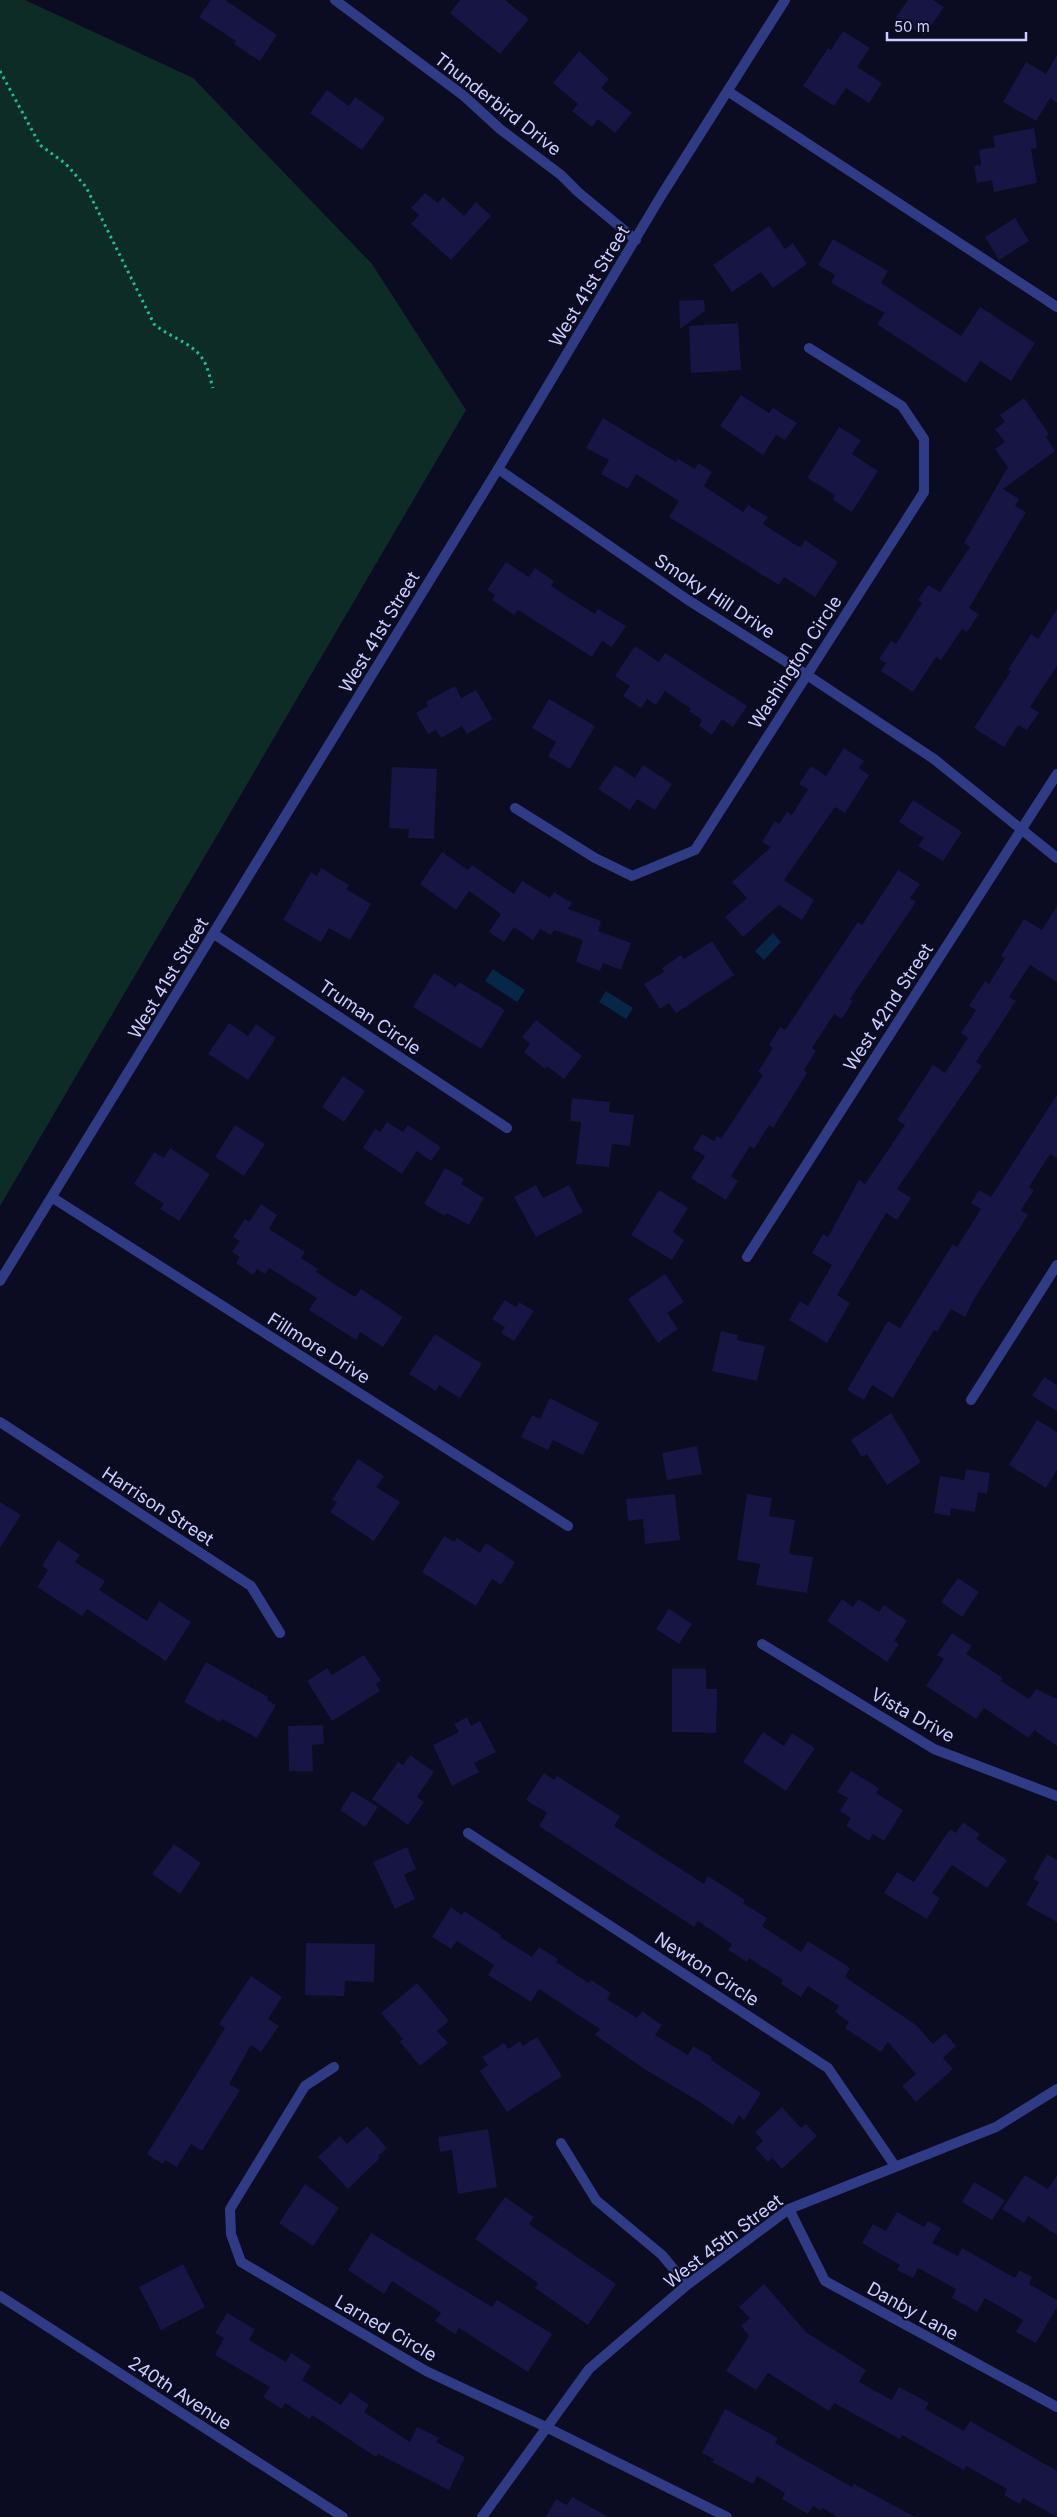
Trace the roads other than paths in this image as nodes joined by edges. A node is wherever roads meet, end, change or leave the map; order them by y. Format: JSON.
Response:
{"nodes":[{"id":1,"x":335,"y":0,"type":"edge"},
{"id":2,"x":785,"y":0,"type":"edge"},
{"id":3,"x":729,"y":92,"type":"junction"},
{"id":4,"x":636,"y":240,"type":"junction"},
{"id":5,"x":1057,"y":307,"type":"edge"},
{"id":6,"x":809,"y":348,"type":"dead end"},
{"id":7,"x":498,"y":469,"type":"junction"},
{"id":8,"x":807,"y":675,"type":"junction"},
{"id":9,"x":1057,"y":774,"type":"edge"},
{"id":10,"x":515,"y":808,"type":"dead end"},
{"id":11,"x":1022,"y":829,"type":"junction"},
{"id":12,"x":1057,"y":858,"type":"edge"},
{"id":13,"x":214,"y":934,"type":"junction"},
{"id":14,"x":507,"y":1128,"type":"dead end"},
{"id":15,"x":53,"y":1198,"type":"junction"},
{"id":16,"x":748,"y":1257,"type":"dead end"},
{"id":17,"x":1057,"y":1265,"type":"edge"},
{"id":18,"x":0,"y":1281,"type":"edge"},
{"id":19,"x":971,"y":1400,"type":"dead end"},
{"id":20,"x":0,"y":1422,"type":"edge"},
{"id":21,"x":568,"y":1526,"type":"dead end"},
{"id":22,"x":280,"y":1633,"type":"dead end"},
{"id":23,"x":762,"y":1644,"type":"dead end"},
{"id":24,"x":1057,"y":1796,"type":"edge"},
{"id":25,"x":468,"y":1833,"type":"dead end"},
{"id":26,"x":334,"y":2068,"type":"dead end"},
{"id":27,"x":1057,"y":2089,"type":"edge"},
{"id":28,"x":561,"y":2143,"type":"dead end"},
{"id":29,"x":895,"y":2166,"type":"junction"},
{"id":30,"x":789,"y":2209,"type":"junction"},
{"id":31,"x":688,"y":2285,"type":"junction"},
{"id":32,"x":0,"y":2296,"type":"edge"},
{"id":33,"x":1057,"y":2407,"type":"edge"},
{"id":34,"x":546,"y":2427,"type":"junction"},
{"id":35,"x":343,"y":2517,"type":"edge"},
{"id":36,"x":482,"y":2517,"type":"edge"},
{"id":37,"x":727,"y":2517,"type":"edge"}],
"edges":[{"from":1,"to":4,"type":"street","name":"Thunderbird Drive"},
{"from":2,"to":3,"type":"street","name":"West 41st Street"},
{"from":3,"to":4,"type":"street","name":"West 41st Street"},
{"from":3,"to":5,"type":"street"},
{"from":4,"to":7,"type":"street","name":"West 41st Street"},
{"from":6,"to":8,"type":"street","name":"Washington Circle"},
{"from":7,"to":8,"type":"street","name":"Smoky Hill Drive"},
{"from":7,"to":13,"type":"street","name":"West 41st Street"},
{"from":8,"to":10,"type":"street","name":"Washington Circle"},
{"from":8,"to":11,"type":"street","name":"Smoky Hill Drive"},
{"from":9,"to":11,"type":"street","name":"West 42nd Street"},
{"from":11,"to":12,"type":"street","name":"Smoky Hill Drive"},
{"from":11,"to":16,"type":"street","name":"West 42nd Street"},
{"from":13,"to":14,"type":"street","name":"Truman Circle"},
{"from":13,"to":15,"type":"street","name":"West 41st Street"},
{"from":15,"to":18,"type":"street","name":"West 41st Street"},
{"from":15,"to":21,"type":"street","name":"Fillmore Drive"},
{"from":17,"to":19,"type":"street"},
{"from":20,"to":22,"type":"street","name":"Harrison Street"},
{"from":23,"to":24,"type":"street","name":"Vista Drive"},
{"from":25,"to":29,"type":"street","name":"Newton Circle"},
{"from":26,"to":34,"type":"street","name":"Larned Circle"},
{"from":27,"to":29,"type":"street","name":"West 45th Street"},
{"from":28,"to":31,"type":"street"},
{"from":29,"to":30,"type":"street","name":"West 45th Street"},
{"from":30,"to":31,"type":"street","name":"West 45th Street"},
{"from":30,"to":33,"type":"street","name":"Danby Lane"},
{"from":31,"to":34,"type":"street","name":"West 45th Street"},
{"from":32,"to":35,"type":"street","name":"240th Avenue"},
{"from":34,"to":36,"type":"street","name":"West 45th Street"},
{"from":34,"to":37,"type":"street","name":"Larned Circle"}]}
